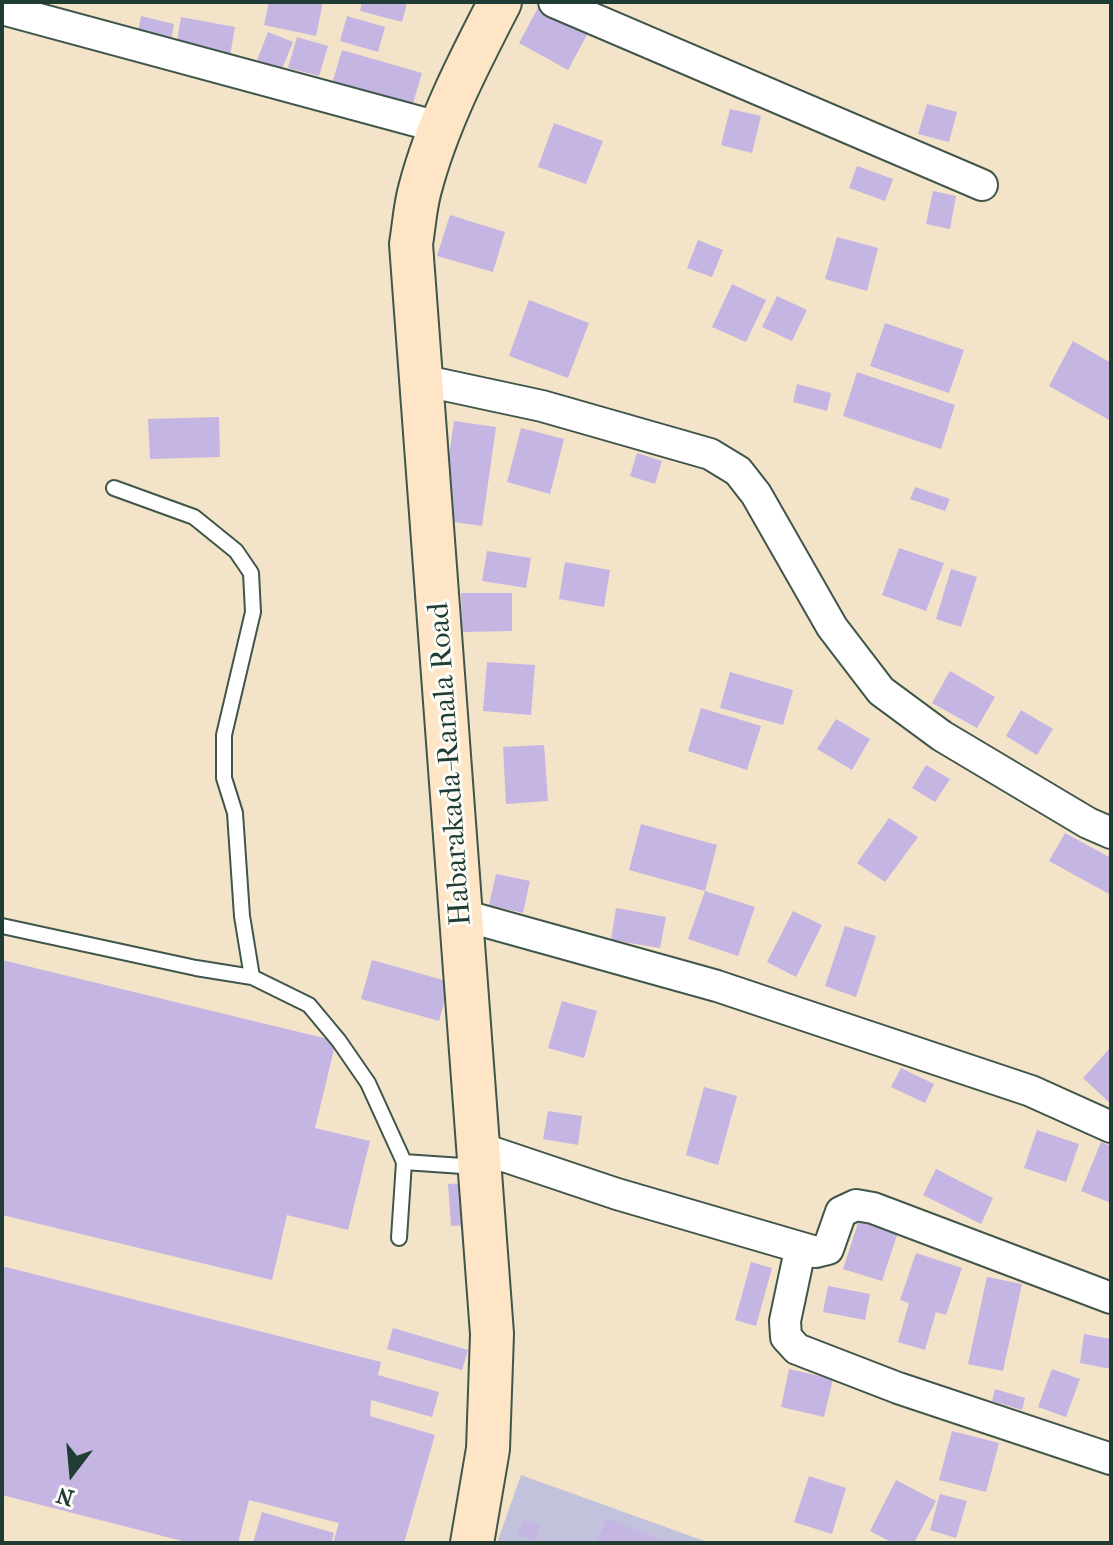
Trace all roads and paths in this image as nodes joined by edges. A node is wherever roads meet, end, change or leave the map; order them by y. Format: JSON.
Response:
{"nodes":[{"id":1,"x":500,"y":2,"type":"edge"},
{"id":2,"x":554,"y":2,"type":"edge"},
{"id":3,"x":2,"y":9,"type":"edge"},
{"id":4,"x":442,"y":128,"type":"junction"},
{"id":5,"x":982,"y":185,"type":"dead end"},
{"id":6,"x":421,"y":380,"type":"junction"},
{"id":7,"x":114,"y":488,"type":"dead end"},
{"id":8,"x":1111,"y":833,"type":"edge"},
{"id":9,"x":462,"y":915,"type":"junction"},
{"id":10,"x":2,"y":926,"type":"edge"},
{"id":11,"x":252,"y":977,"type":"junction"},
{"id":12,"x":1111,"y":1127,"type":"edge"},
{"id":13,"x":480,"y":1158,"type":"junction"},
{"id":14,"x":404,"y":1162,"type":"junction"},
{"id":15,"x":399,"y":1238,"type":"dead end"},
{"id":16,"x":800,"y":1250,"type":"junction"},
{"id":17,"x":1111,"y":1298,"type":"edge"},
{"id":18,"x":1111,"y":1459,"type":"edge"},
{"id":19,"x":472,"y":1543,"type":"edge"}],
"edges":[{"from":1,"to":4,"type":"main road","name":"Habarakada-Ranala Road"},
{"from":2,"to":5,"type":"street"},
{"from":3,"to":4,"type":"street"},
{"from":4,"to":6,"type":"main road","name":"Habarakada-Ranala Road"},
{"from":6,"to":8,"type":"street"},
{"from":6,"to":9,"type":"main road","name":"Habarakada-Ranala Road"},
{"from":7,"to":11,"type":"lane"},
{"from":9,"to":12,"type":"street"},
{"from":9,"to":13,"type":"main road","name":"Habarakada-Ranala Road"},
{"from":10,"to":11,"type":"lane"},
{"from":11,"to":14,"type":"lane"},
{"from":13,"to":14,"type":"lane"},
{"from":13,"to":16,"type":"street"},
{"from":13,"to":19,"type":"main road","name":"Habarakada-Ranala Road"},
{"from":14,"to":15,"type":"lane"},
{"from":16,"to":17,"type":"street"},
{"from":16,"to":18,"type":"street"}]}
